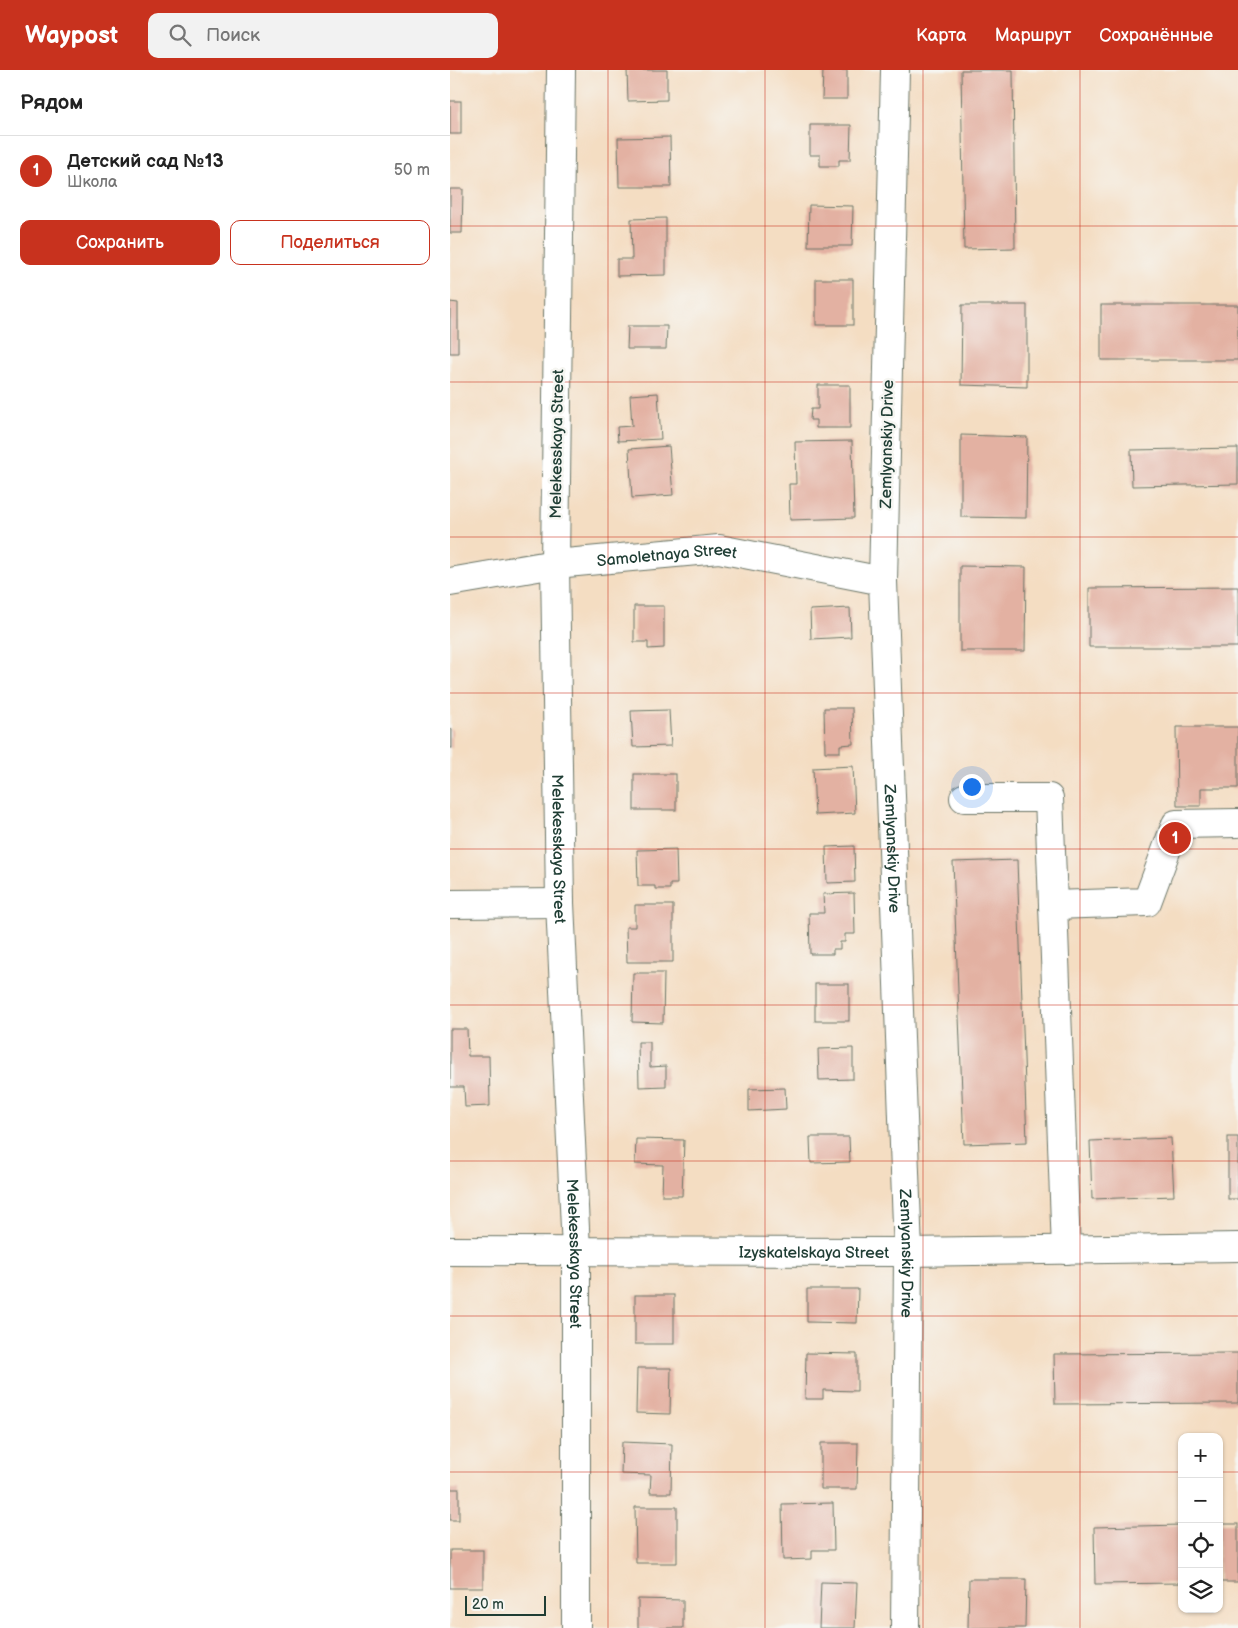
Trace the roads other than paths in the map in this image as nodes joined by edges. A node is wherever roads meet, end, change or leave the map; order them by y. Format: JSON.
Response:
{"nodes":[{"id":1,"x":561,"y":70,"type":"edge"},
{"id":2,"x":895,"y":70,"type":"edge"},
{"id":3,"x":554,"y":564,"type":"junction"},
{"id":4,"x":883,"y":581,"type":"junction"},
{"id":5,"x":450,"y":582,"type":"edge"},
{"id":6,"x":964,"y":798,"type":"dead end"},
{"id":7,"x":1238,"y":823,"type":"edge"},
{"id":8,"x":560,"y":902,"type":"junction"},
{"id":9,"x":450,"y":904,"type":"edge"},
{"id":10,"x":1053,"y":906,"type":"junction"},
{"id":11,"x":1238,"y":1247,"type":"edge"},
{"id":12,"x":576,"y":1250,"type":"junction"},
{"id":13,"x":1066,"y":1250,"type":"junction"},
{"id":14,"x":450,"y":1251,"type":"edge"},
{"id":15,"x":908,"y":1252,"type":"junction"},
{"id":16,"x":576,"y":1628,"type":"edge"},
{"id":17,"x":905,"y":1628,"type":"edge"}],
"edges":[{"from":1,"to":3,"type":"street","name":"Melekesskaya Street"},
{"from":2,"to":4,"type":"street","name":"Zemlyanskiy Drive"},
{"from":3,"to":4,"type":"street","name":"Samoletnaya Street"},
{"from":3,"to":5,"type":"street","name":"Samoletnaya Street"},
{"from":3,"to":8,"type":"street","name":"Melekesskaya Street"},
{"from":4,"to":15,"type":"street","name":"Zemlyanskiy Drive"},
{"from":6,"to":10,"type":"street"},
{"from":7,"to":10,"type":"street"},
{"from":8,"to":9,"type":"street"},
{"from":8,"to":12,"type":"street","name":"Melekesskaya Street"},
{"from":10,"to":13,"type":"street"},
{"from":11,"to":13,"type":"street","name":"Izyskatelskaya Street"},
{"from":12,"to":14,"type":"street","name":"Izyskatelskaya Street"},
{"from":12,"to":15,"type":"street","name":"Izyskatelskaya Street"},
{"from":12,"to":16,"type":"street","name":"Melekesskaya Street"},
{"from":13,"to":15,"type":"street","name":"Izyskatelskaya Street"},
{"from":15,"to":17,"type":"street","name":"Zemlyanskiy Drive"}]}
